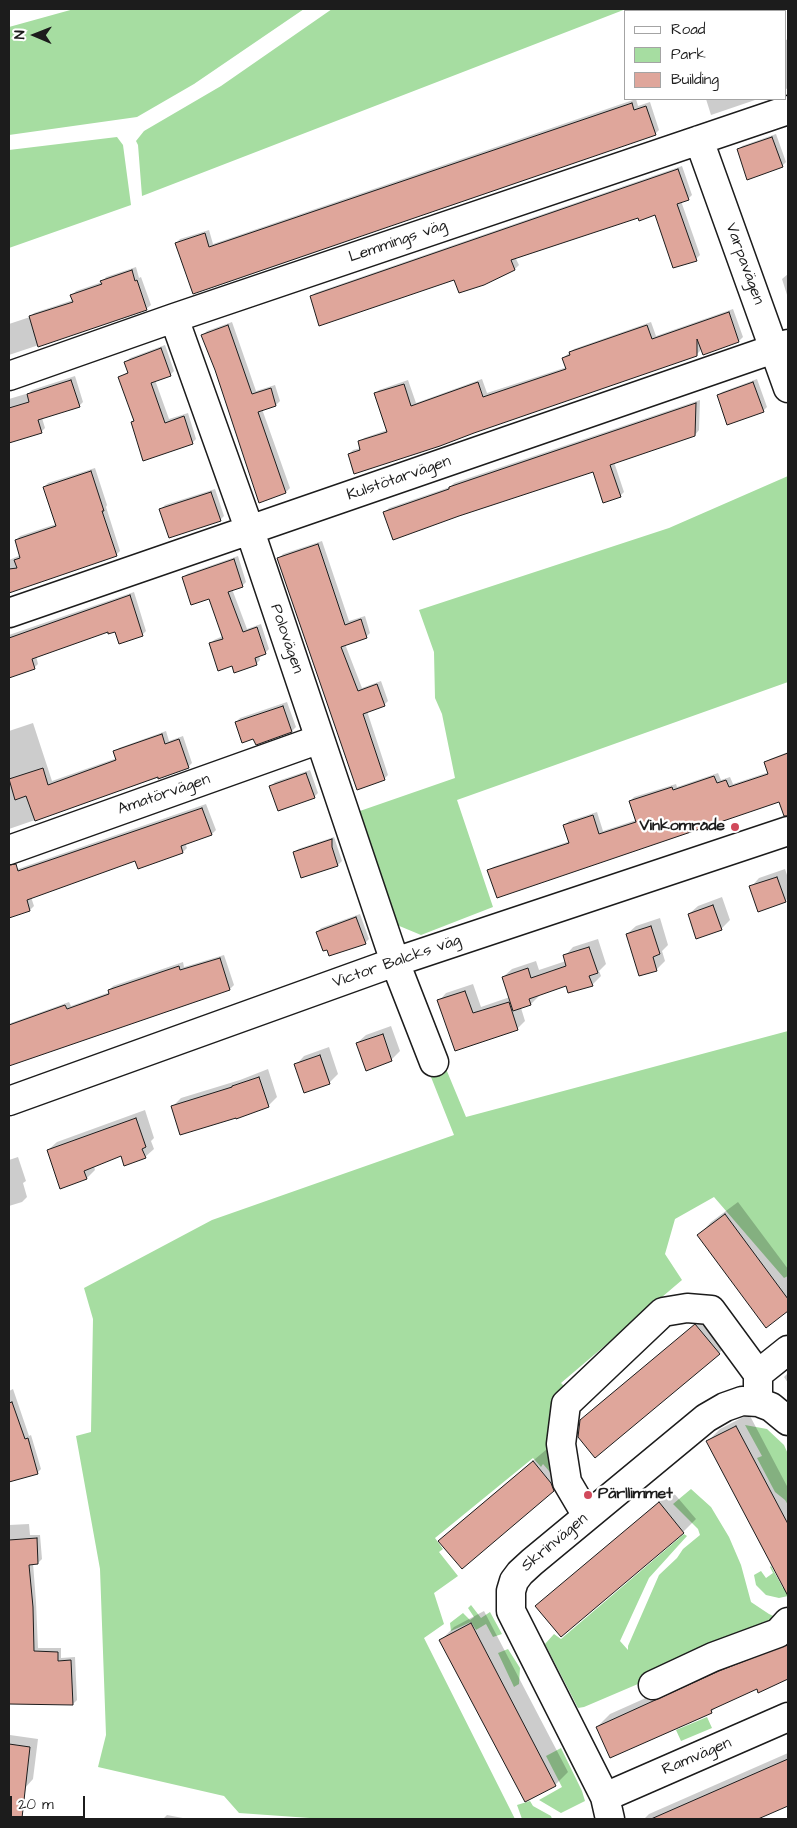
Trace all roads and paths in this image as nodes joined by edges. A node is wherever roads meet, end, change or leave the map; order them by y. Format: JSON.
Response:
{"nodes":[{"id":1,"x":788,"y":110,"type":"edge"},
{"id":2,"x":699,"y":140,"type":"junction"},
{"id":3,"x":174,"y":318,"type":"junction"},
{"id":4,"x":782,"y":347,"type":"edge"},
{"id":5,"x":9,"y":376,"type":"edge"},
{"id":6,"x":788,"y":388,"type":"edge"},
{"id":7,"x":250,"y":531,"type":"junction"},
{"id":8,"x":9,"y":613,"type":"edge"},
{"id":9,"x":320,"y":740,"type":"junction"},
{"id":10,"x":788,"y":831,"type":"edge"},
{"id":11,"x":9,"y":850,"type":"edge"},
{"id":12,"x":395,"y":962,"type":"junction"},
{"id":13,"x":434,"y":1062,"type":"dead end"},
{"id":14,"x":9,"y":1101,"type":"edge"},
{"id":15,"x":788,"y":1350,"type":"edge"},
{"id":16,"x":758,"y":1374,"type":"junction"},
{"id":17,"x":758,"y":1402,"type":"junction"},
{"id":18,"x":788,"y":1420,"type":"edge"},
{"id":19,"x":587,"y":1516,"type":"junction"},
{"id":20,"x":788,"y":1622,"type":"edge"},
{"id":21,"x":653,"y":1685,"type":"dead end"},
{"id":22,"x":788,"y":1717,"type":"edge"},
{"id":23,"x":608,"y":1808,"type":"edge"}],
"edges":[{"from":1,"to":2,"type":"street","name":"Lemmings väg"},
{"from":2,"to":3,"type":"street","name":"Lemmings väg"},
{"from":2,"to":4,"type":"street","name":"Varpavägen"},
{"from":3,"to":5,"type":"street","name":"Lemmings väg"},
{"from":3,"to":7,"type":"street","name":"Polovägen"},
{"from":4,"to":6,"type":"street","name":"Varpavägen"},
{"from":4,"to":7,"type":"street","name":"Kulstötarvägen"},
{"from":7,"to":8,"type":"street","name":"Kulstötarvägen"},
{"from":7,"to":9,"type":"street","name":"Polovägen"},
{"from":9,"to":11,"type":"street","name":"Amatörvägen"},
{"from":9,"to":12,"type":"street","name":"Polovägen"},
{"from":10,"to":12,"type":"street","name":"Victor Balcks väg"},
{"from":12,"to":13,"type":"street","name":"Polovägen"},
{"from":12,"to":14,"type":"street","name":"Victor Balcks väg"},
{"from":15,"to":16,"type":"street"},
{"from":16,"to":17,"type":"street"},
{"from":16,"to":19,"type":"street"},
{"from":17,"to":18,"type":"street"},
{"from":17,"to":19,"type":"street","name":"Skrinvägen"},
{"from":19,"to":23,"type":"street","name":"Skrinvägen"},
{"from":20,"to":21,"type":"street"},
{"from":22,"to":23,"type":"street","name":"Ramvägen"}]}
